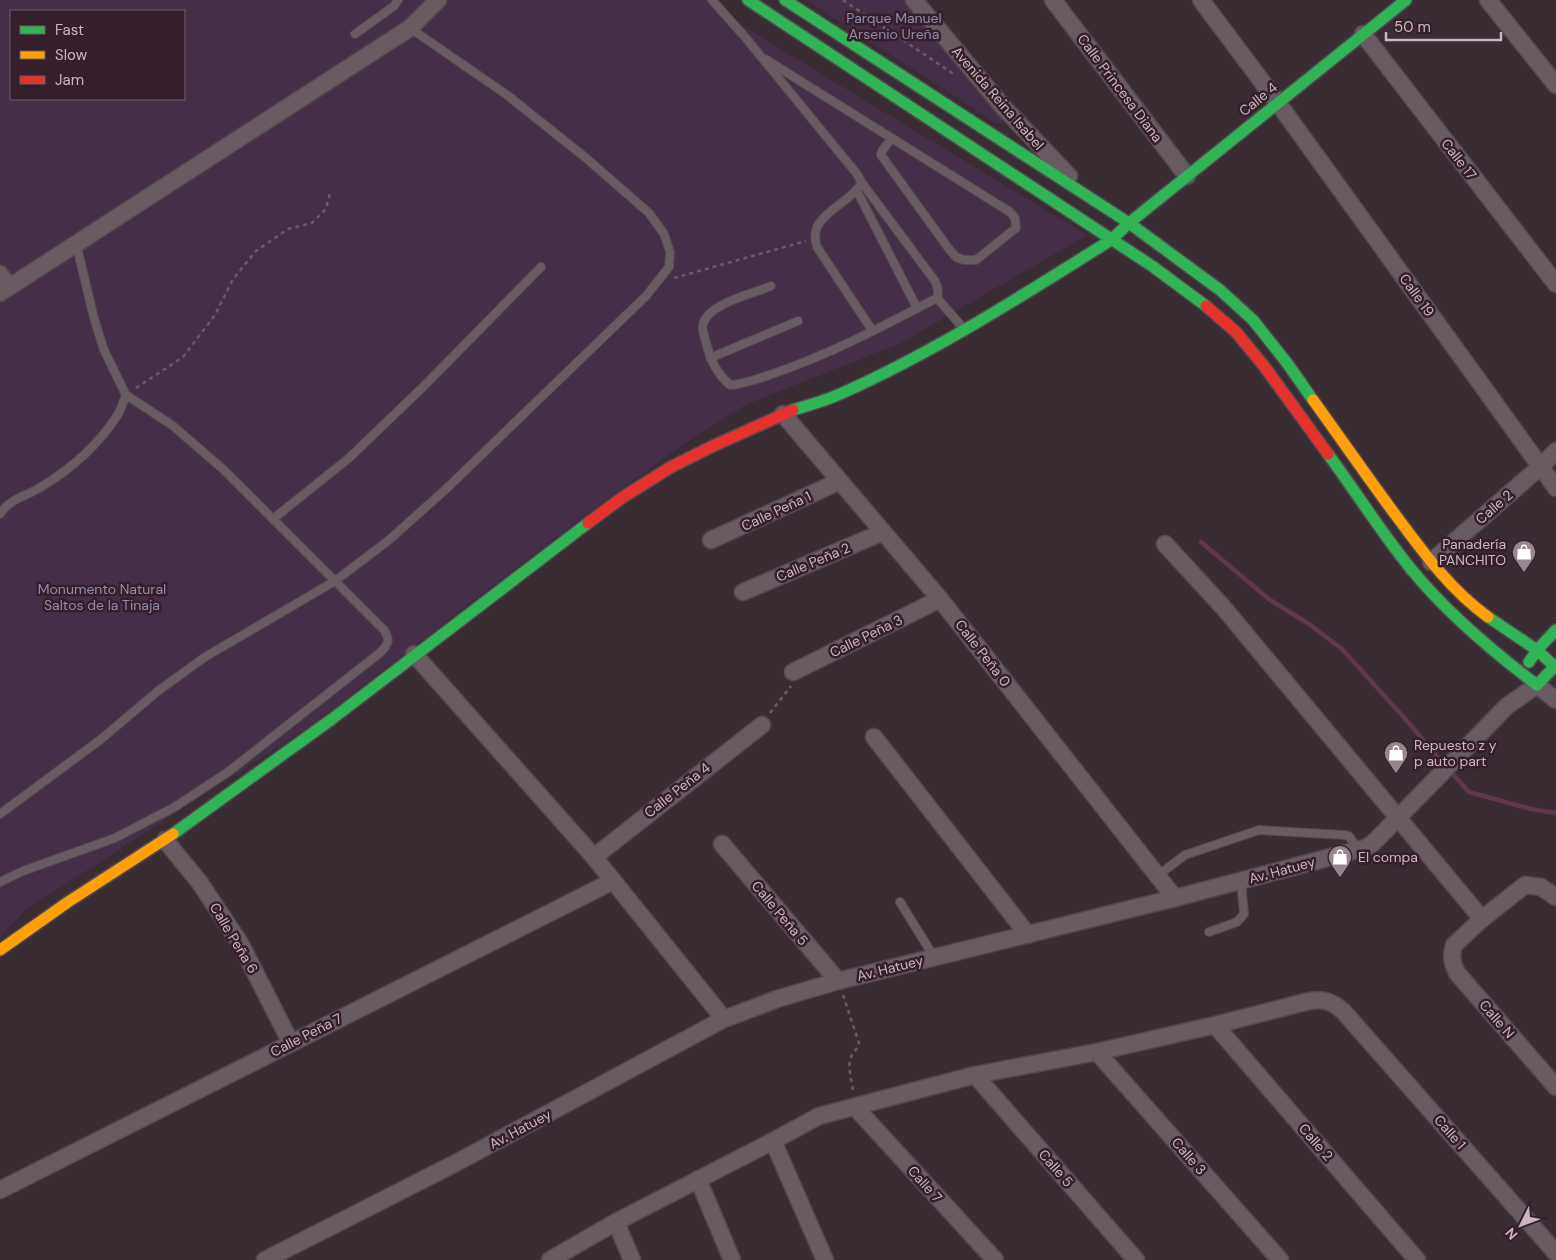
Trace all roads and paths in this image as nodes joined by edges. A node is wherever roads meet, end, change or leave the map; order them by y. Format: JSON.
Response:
{"nodes":[{"id":1,"x":398,"y":0,"type":"edge"},
{"id":2,"x":438,"y":0,"type":"edge"},
{"id":3,"x":712,"y":0,"type":"edge"},
{"id":4,"x":748,"y":0,"type":"edge"},
{"id":5,"x":785,"y":0,"type":"edge"},
{"id":6,"x":843,"y":0,"type":"edge"},
{"id":7,"x":914,"y":0,"type":"edge"},
{"id":8,"x":1053,"y":0,"type":"edge"},
{"id":9,"x":1201,"y":0,"type":"edge"},
{"id":10,"x":1406,"y":0,"type":"edge"},
{"id":11,"x":1488,"y":0,"type":"edge"},
{"id":12,"x":410,"y":28,"type":"junction"},
{"id":13,"x":355,"y":34,"type":"dead end"},
{"id":14,"x":1363,"y":34,"type":"junction"},
{"id":15,"x":759,"y":55,"type":"junction"},
{"id":16,"x":956,"y":76,"type":"dead end"},
{"id":17,"x":1556,"y":85,"type":"edge"},
{"id":18,"x":1278,"y":103,"type":"junction"},
{"id":19,"x":892,"y":138,"type":"junction"},
{"id":20,"x":1187,"y":176,"type":"junction"},
{"id":21,"x":862,"y":183,"type":"junction"},
{"id":22,"x":857,"y":191,"type":"junction"},
{"id":23,"x":330,"y":193,"type":"dead end"},
{"id":24,"x":1086,"y":194,"type":"junction"},
{"id":25,"x":1129,"y":223,"type":"junction"},
{"id":26,"x":815,"y":238,"type":"junction"},
{"id":27,"x":1111,"y":240,"type":"junction"},
{"id":28,"x":76,"y":243,"type":"junction"},
{"id":29,"x":540,"y":267,"type":"dead end"},
{"id":30,"x":658,"y":283,"type":"junction"},
{"id":31,"x":3,"y":284,"type":"edge"},
{"id":32,"x":1556,"y":284,"type":"edge"},
{"id":33,"x":772,"y":286,"type":"dead end"},
{"id":34,"x":937,"y":298,"type":"junction"},
{"id":35,"x":917,"y":308,"type":"junction"},
{"id":36,"x":798,"y":321,"type":"dead end"},
{"id":37,"x":872,"y":330,"type":"junction"},
{"id":38,"x":965,"y":330,"type":"junction"},
{"id":39,"x":710,"y":358,"type":"junction"},
{"id":40,"x":126,"y":395,"type":"junction"},
{"id":41,"x":783,"y":414,"type":"junction"},
{"id":42,"x":1556,"y":451,"type":"edge"},
{"id":43,"x":1541,"y":466,"type":"junction"},
{"id":44,"x":840,"y":481,"type":"junction"},
{"id":45,"x":1556,"y":488,"type":"edge"},
{"id":46,"x":0,"y":514,"type":"edge"},
{"id":47,"x":273,"y":519,"type":"junction"},
{"id":48,"x":883,"y":532,"type":"junction"},
{"id":49,"x":711,"y":540,"type":"dead end"},
{"id":50,"x":1165,"y":544,"type":"dead end"},
{"id":51,"x":1431,"y":562,"type":"junction"},
{"id":52,"x":335,"y":582,"type":"junction"},
{"id":53,"x":743,"y":592,"type":"dead end"},
{"id":54,"x":940,"y":599,"type":"junction"},
{"id":55,"x":1556,"y":630,"type":"edge"},
{"id":56,"x":1536,"y":650,"type":"junction"},
{"id":57,"x":414,"y":654,"type":"junction"},
{"id":58,"x":1555,"y":665,"type":"edge"},
{"id":59,"x":793,"y":672,"type":"joint"},
{"id":60,"x":1521,"y":674,"type":"junction"},
{"id":61,"x":1537,"y":684,"type":"junction"},
{"id":62,"x":1556,"y":700,"type":"edge"},
{"id":63,"x":1507,"y":706,"type":"junction"},
{"id":64,"x":762,"y":725,"type":"joint"},
{"id":65,"x":874,"y":737,"type":"dead end"},
{"id":66,"x":0,"y":814,"type":"edge"},
{"id":67,"x":1397,"y":818,"type":"junction"},
{"id":68,"x":165,"y":840,"type":"junction"},
{"id":69,"x":722,"y":844,"type":"dead end"},
{"id":70,"x":1358,"y":850,"type":"junction"},
{"id":71,"x":594,"y":857,"type":"junction"},
{"id":72,"x":1157,"y":876,"type":"junction"},
{"id":73,"x":612,"y":881,"type":"junction"},
{"id":74,"x":1241,"y":881,"type":"junction"},
{"id":75,"x":0,"y":882,"type":"edge"},
{"id":76,"x":1556,"y":897,"type":"edge"},
{"id":77,"x":1175,"y":898,"type":"junction"},
{"id":78,"x":900,"y":902,"type":"dead end"},
{"id":79,"x":1482,"y":919,"type":"junction"},
{"id":80,"x":1209,"y":932,"type":"dead end"},
{"id":81,"x":1028,"y":935,"type":"junction"},
{"id":82,"x":0,"y":950,"type":"edge"},
{"id":83,"x":934,"y":957,"type":"junction"},
{"id":84,"x":838,"y":981,"type":"junction"},
{"id":85,"x":724,"y":1019,"type":"junction"},
{"id":86,"x":1215,"y":1025,"type":"junction"},
{"id":87,"x":291,"y":1043,"type":"junction"},
{"id":88,"x":1097,"y":1052,"type":"junction"},
{"id":89,"x":975,"y":1076,"type":"junction"},
{"id":90,"x":1556,"y":1087,"type":"edge"},
{"id":91,"x":855,"y":1107,"type":"junction"},
{"id":92,"x":774,"y":1141,"type":"junction"},
{"id":93,"x":698,"y":1179,"type":"junction"},
{"id":94,"x":0,"y":1190,"type":"edge"},
{"id":95,"x":616,"y":1222,"type":"junction"},
{"id":96,"x":1556,"y":1253,"type":"edge"},
{"id":97,"x":265,"y":1260,"type":"edge"},
{"id":98,"x":550,"y":1260,"type":"edge"},
{"id":99,"x":632,"y":1260,"type":"edge"},
{"id":100,"x":732,"y":1260,"type":"edge"},
{"id":101,"x":825,"y":1260,"type":"edge"},
{"id":102,"x":994,"y":1260,"type":"edge"},
{"id":103,"x":1136,"y":1260,"type":"edge"},
{"id":104,"x":1280,"y":1260,"type":"edge"},
{"id":105,"x":1417,"y":1260,"type":"edge"}],
"edges":[{"from":1,"to":13,"type":"lane"},
{"from":2,"to":12,"type":"street"},
{"from":3,"to":15,"type":"lane"},
{"from":4,"to":27,"type":"main road"},
{"from":5,"to":24,"type":"main road"},
{"from":6,"to":16,"type":"path"},
{"from":7,"to":24,"type":"street","name":"Avenida Reina Isabel"},
{"from":8,"to":20,"type":"street","name":"Calle Princesa Diana"},
{"from":9,"to":18,"type":"street","name":"Calle 19"},
{"from":10,"to":14,"type":"main road","name":"Calle 4"},
{"from":11,"to":17,"type":"street"},
{"from":12,"to":28,"type":"street"},
{"from":12,"to":30,"type":"lane"},
{"from":14,"to":18,"type":"main road","name":"Calle 4"},
{"from":14,"to":32,"type":"street","name":"Calle 17"},
{"from":15,"to":19,"type":"lane"},
{"from":15,"to":21,"type":"lane"},
{"from":18,"to":20,"type":"main road","name":"Calle 4"},
{"from":18,"to":43,"type":"street","name":"Calle 19"},
{"from":19,"to":19,"type":"lane"},
{"from":20,"to":25,"type":"main road","name":"Calle 4"},
{"from":21,"to":22,"type":"lane"},
{"from":21,"to":34,"type":"lane"},
{"from":22,"to":26,"type":"lane"},
{"from":22,"to":35,"type":"lane"},
{"from":23,"to":40,"type":"path"},
{"from":24,"to":25,"type":"main road"},
{"from":25,"to":27,"type":"main road","name":"Calle 4"},
{"from":25,"to":51,"type":"main road"},
{"from":26,"to":30,"type":"path"},
{"from":26,"to":37,"type":"lane"},
{"from":27,"to":38,"type":"main road","name":"Calle 4"},
{"from":27,"to":60,"type":"main road"},
{"from":28,"to":31,"type":"street"},
{"from":28,"to":40,"type":"lane"},
{"from":29,"to":47,"type":"lane"},
{"from":30,"to":52,"type":"lane"},
{"from":33,"to":39,"type":"lane"},
{"from":34,"to":35,"type":"lane"},
{"from":34,"to":38,"type":"lane"},
{"from":35,"to":37,"type":"lane"},
{"from":36,"to":39,"type":"lane"},
{"from":37,"to":39,"type":"lane"},
{"from":38,"to":41,"type":"main road","name":"Calle 4"},
{"from":40,"to":46,"type":"lane"},
{"from":40,"to":47,"type":"lane"},
{"from":41,"to":44,"type":"street","name":"Calle Peña 0"},
{"from":41,"to":57,"type":"main road","name":"Calle 4"},
{"from":42,"to":43,"type":"street","name":"Calle 2"},
{"from":43,"to":45,"type":"street","name":"Calle 19"},
{"from":43,"to":51,"type":"street","name":"Calle 2"},
{"from":44,"to":48,"type":"street","name":"Calle Peña 0"},
{"from":44,"to":49,"type":"street","name":"Calle Peña 1"},
{"from":47,"to":52,"type":"lane"},
{"from":48,"to":53,"type":"street","name":"Calle Peña 2"},
{"from":48,"to":54,"type":"street","name":"Calle Peña 0"},
{"from":50,"to":67,"type":"street"},
{"from":51,"to":56,"type":"main road"},
{"from":52,"to":66,"type":"lane"},
{"from":52,"to":75,"type":"lane"},
{"from":54,"to":59,"type":"street","name":"Calle Peña 3"},
{"from":54,"to":72,"type":"street","name":"Calle Peña 0"},
{"from":55,"to":56,"type":"main road","name":"Av. Hatuey"},
{"from":56,"to":58,"type":"main road"},
{"from":56,"to":60,"type":"main road","name":"Av. Hatuey"},
{"from":57,"to":68,"type":"main road","name":"Calle 4"},
{"from":57,"to":71,"type":"street"},
{"from":58,"to":61,"type":"main road","name":"Av. Hatuey"},
{"from":59,"to":64,"type":"path"},
{"from":60,"to":61,"type":"main road"},
{"from":60,"to":63,"type":"street","name":"Av. Hatuey"},
{"from":61,"to":62,"type":"street"},
{"from":61,"to":63,"type":"street","name":"Av. Hatuey"},
{"from":63,"to":67,"type":"street","name":"Av. Hatuey"},
{"from":64,"to":71,"type":"street","name":"Calle Peña 4"},
{"from":65,"to":81,"type":"street"},
{"from":67,"to":70,"type":"street","name":"Av. Hatuey"},
{"from":67,"to":79,"type":"street"},
{"from":68,"to":82,"type":"main road","name":"Calle 4"},
{"from":68,"to":87,"type":"street","name":"Calle Peña 6"},
{"from":69,"to":84,"type":"street","name":"Calle Peña 5"},
{"from":70,"to":72,"type":"lane"},
{"from":70,"to":74,"type":"street","name":"Av. Hatuey"},
{"from":71,"to":73,"type":"street"},
{"from":72,"to":77,"type":"street","name":"Calle Peña 0"},
{"from":73,"to":85,"type":"street"},
{"from":73,"to":87,"type":"street","name":"Calle Peña 7"},
{"from":74,"to":77,"type":"street","name":"Av. Hatuey"},
{"from":74,"to":80,"type":"lane"},
{"from":76,"to":79,"type":"street"},
{"from":77,"to":81,"type":"street","name":"Av. Hatuey"},
{"from":78,"to":83,"type":"lane"},
{"from":79,"to":90,"type":"street","name":"Calle N"},
{"from":81,"to":83,"type":"street","name":"Av. Hatuey"},
{"from":83,"to":84,"type":"street","name":"Av. Hatuey"},
{"from":84,"to":85,"type":"street","name":"Av. Hatuey"},
{"from":84,"to":91,"type":"path"},
{"from":85,"to":97,"type":"street","name":"Av. Hatuey"},
{"from":86,"to":88,"type":"street"},
{"from":86,"to":96,"type":"street","name":"Calle 1"},
{"from":86,"to":105,"type":"street","name":"Calle 2"},
{"from":87,"to":94,"type":"street","name":"Calle Peña 7"},
{"from":88,"to":89,"type":"street"},
{"from":88,"to":104,"type":"street","name":"Calle 3"},
{"from":89,"to":91,"type":"street"},
{"from":89,"to":103,"type":"street","name":"Calle 5"},
{"from":91,"to":92,"type":"street"},
{"from":91,"to":102,"type":"street","name":"Calle 7"},
{"from":92,"to":93,"type":"street"},
{"from":92,"to":101,"type":"street"},
{"from":93,"to":95,"type":"street"},
{"from":93,"to":100,"type":"street"},
{"from":95,"to":98,"type":"street"},
{"from":95,"to":99,"type":"street"}]}
